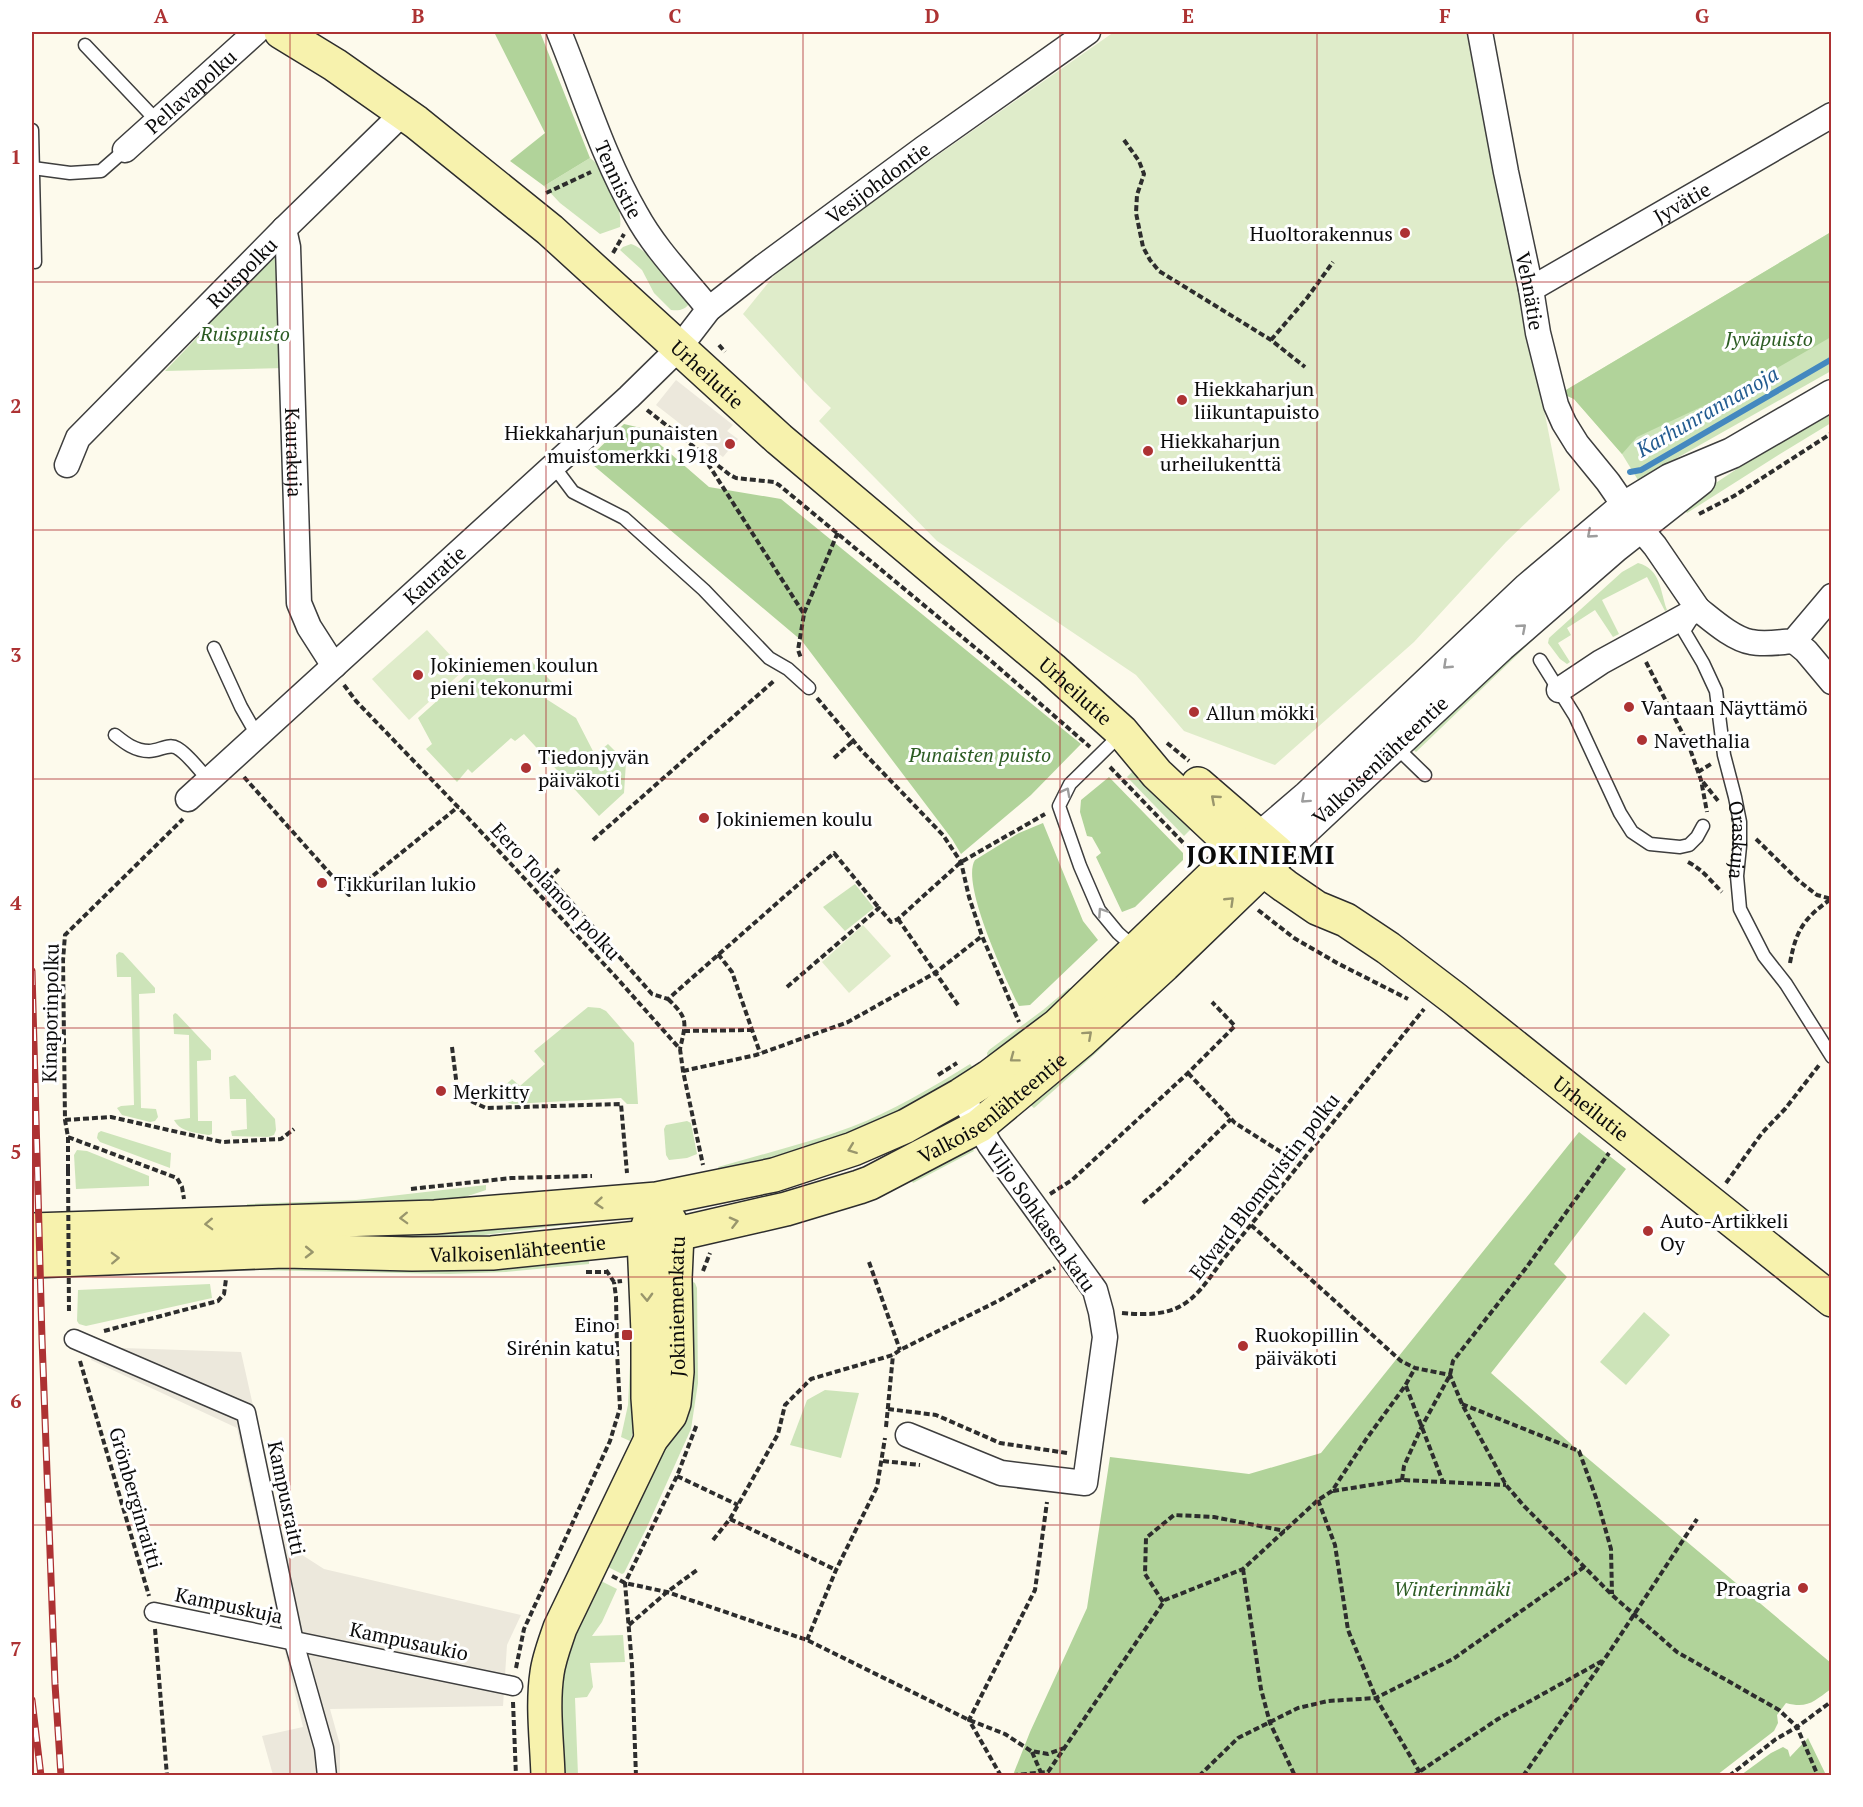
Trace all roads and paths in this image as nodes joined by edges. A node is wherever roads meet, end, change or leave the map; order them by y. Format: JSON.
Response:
{"nodes":[{"id":1,"x":256,"y":32,"type":"edge"},
{"id":2,"x":281,"y":32,"type":"edge"},
{"id":3,"x":559,"y":32,"type":"edge"},
{"id":4,"x":1088,"y":32,"type":"edge"},
{"id":5,"x":1480,"y":32,"type":"edge"},
{"id":6,"x":85,"y":45,"type":"dead end"},
{"id":7,"x":402,"y":112,"type":"junction"},
{"id":8,"x":1832,"y":115,"type":"edge"},
{"id":9,"x":158,"y":122,"type":"junction"},
{"id":10,"x":32,"y":130,"type":"edge"},
{"id":11,"x":1124,"y":140,"type":"dead end"},
{"id":12,"x":125,"y":150,"type":"joint"},
{"id":13,"x":608,"y":159,"type":"junction"},
{"id":14,"x":33,"y":168,"type":"edge"},
{"id":15,"x":545,"y":194,"type":"dead end"},
{"id":16,"x":284,"y":229,"type":"junction"},
{"id":17,"x":35,"y":262,"type":"dead end"},
{"id":18,"x":1333,"y":262,"type":"dead end"},
{"id":19,"x":1531,"y":289,"type":"junction"},
{"id":20,"x":709,"y":309,"type":"junction"},
{"id":21,"x":1271,"y":339,"type":"junction"},
{"id":22,"x":679,"y":348,"type":"junction"},
{"id":23,"x":1305,"y":367,"type":"dead end"},
{"id":24,"x":1832,"y":395,"type":"edge"},
{"id":25,"x":701,"y":453,"type":"dead end"},
{"id":26,"x":67,"y":465,"type":"dead end"},
{"id":27,"x":552,"y":467,"type":"junction"},
{"id":28,"x":1632,"y":517,"type":"junction"},
{"id":29,"x":838,"y":532,"type":"dead end"},
{"id":30,"x":1832,"y":596,"type":"edge"},
{"id":31,"x":1698,"y":609,"type":"junction"},
{"id":32,"x":804,"y":614,"type":"junction"},
{"id":33,"x":1794,"y":641,"type":"junction"},
{"id":34,"x":214,"y":648,"type":"dead end"},
{"id":35,"x":1641,"y":654,"type":"dead end"},
{"id":36,"x":1540,"y":660,"type":"dead end"},
{"id":37,"x":334,"y":666,"type":"junction"},
{"id":38,"x":788,"y":669,"type":"junction"},
{"id":39,"x":1832,"y":682,"type":"edge"},
{"id":40,"x":809,"y":688,"type":"junction"},
{"id":41,"x":1559,"y":690,"type":"junction"},
{"id":42,"x":1122,"y":732,"type":"junction"},
{"id":43,"x":115,"y":735,"type":"dead end"},
{"id":44,"x":258,"y":735,"type":"junction"},
{"id":45,"x":1387,"y":737,"type":"junction"},
{"id":46,"x":853,"y":741,"type":"junction"},
{"id":47,"x":834,"y":758,"type":"dead end"},
{"id":48,"x":238,"y":770,"type":"dead end"},
{"id":49,"x":1425,"y":776,"type":"dead end"},
{"id":50,"x":208,"y":779,"type":"junction"},
{"id":51,"x":1701,"y":780,"type":"junction"},
{"id":52,"x":188,"y":799,"type":"joint"},
{"id":53,"x":1059,"y":806,"type":"junction"},
{"id":54,"x":458,"y":807,"type":"junction"},
{"id":55,"x":1740,"y":822,"type":"junction"},
{"id":56,"x":1703,"y":826,"type":"joint"},
{"id":57,"x":593,"y":840,"type":"dead end"},
{"id":58,"x":1680,"y":848,"type":"junction"},
{"id":59,"x":1261,"y":854,"type":"junction"},
{"id":60,"x":961,"y":862,"type":"junction"},
{"id":61,"x":559,"y":869,"type":"dead end"},
{"id":62,"x":1832,"y":899,"type":"edge"},
{"id":63,"x":879,"y":908,"type":"junction"},
{"id":64,"x":1740,"y":909,"type":"junction"},
{"id":65,"x":898,"y":919,"type":"junction"},
{"id":66,"x":982,"y":936,"type":"junction"},
{"id":67,"x":1137,"y":950,"type":"junction"},
{"id":68,"x":718,"y":954,"type":"junction"},
{"id":69,"x":935,"y":973,"type":"junction"},
{"id":70,"x":1786,"y":984,"type":"junction"},
{"id":71,"x":787,"y":987,"type":"dead end"},
{"id":72,"x":668,"y":999,"type":"junction"},
{"id":73,"x":1212,"y":1002,"type":"dead end"},
{"id":74,"x":958,"y":1005,"type":"dead end"},
{"id":75,"x":1426,"y":1007,"type":"dead end"},
{"id":76,"x":1027,"y":1015,"type":"dead end"},
{"id":77,"x":1019,"y":1022,"type":"junction"},
{"id":78,"x":1010,"y":1028,"type":"dead end"},
{"id":79,"x":752,"y":1030,"type":"junction"},
{"id":80,"x":684,"y":1031,"type":"junction"},
{"id":81,"x":452,"y":1047,"type":"dead end"},
{"id":82,"x":680,"y":1049,"type":"junction"},
{"id":83,"x":760,"y":1053,"type":"junction"},
{"id":84,"x":1830,"y":1054,"type":"edge"},
{"id":85,"x":964,"y":1059,"type":"dead end"},
{"id":86,"x":683,"y":1071,"type":"junction"},
{"id":87,"x":1188,"y":1073,"type":"junction"},
{"id":88,"x":949,"y":1085,"type":"junction"},
{"id":89,"x":1231,"y":1119,"type":"junction"},
{"id":90,"x":65,"y":1120,"type":"junction"},
{"id":91,"x":979,"y":1126,"type":"junction"},
{"id":92,"x":294,"y":1129,"type":"dead end"},
{"id":93,"x":68,"y":1137,"type":"junction"},
{"id":94,"x":1612,"y":1150,"type":"dead end"},
{"id":95,"x":703,"y":1164,"type":"dead end"},
{"id":96,"x":1300,"y":1164,"type":"junction"},
{"id":97,"x":627,"y":1173,"type":"dead end"},
{"id":98,"x":593,"y":1176,"type":"dead end"},
{"id":99,"x":1721,"y":1189,"type":"dead end"},
{"id":100,"x":408,"y":1190,"type":"dead end"},
{"id":101,"x":1045,"y":1198,"type":"dead end"},
{"id":102,"x":196,"y":1199,"type":"dead end"},
{"id":103,"x":657,"y":1199,"type":"junction"},
{"id":104,"x":77,"y":1203,"type":"dead end"},
{"id":105,"x":1143,"y":1203,"type":"dead end"},
{"id":106,"x":65,"y":1204,"type":"dead end"},
{"id":107,"x":1251,"y":1225,"type":"junction"},
{"id":108,"x":32,"y":1230,"type":"edge"},
{"id":109,"x":677,"y":1234,"type":"junction"},
{"id":110,"x":644,"y":1239,"type":"junction"},
{"id":111,"x":32,"y":1261,"type":"edge"},
{"id":112,"x":869,"y":1262,"type":"dead end"},
{"id":113,"x":1060,"y":1265,"type":"dead end"},
{"id":114,"x":226,"y":1278,"type":"dead end"},
{"id":115,"x":614,"y":1282,"type":"dead end"},
{"id":116,"x":1832,"y":1300,"type":"edge"},
{"id":117,"x":1101,"y":1312,"type":"junction"},
{"id":118,"x":69,"y":1313,"type":"dead end"},
{"id":119,"x":74,"y":1339,"type":"junction"},
{"id":120,"x":900,"y":1350,"type":"junction"},
{"id":121,"x":892,"y":1355,"type":"junction"},
{"id":122,"x":1415,"y":1368,"type":"junction"},
{"id":123,"x":1450,"y":1375,"type":"junction"},
{"id":124,"x":1405,"y":1386,"type":"junction"},
{"id":125,"x":1462,"y":1404,"type":"junction"},
{"id":126,"x":1422,"y":1426,"type":"junction"},
{"id":127,"x":908,"y":1435,"type":"dead end"},
{"id":128,"x":651,"y":1439,"type":"junction"},
{"id":129,"x":1070,"y":1442,"type":"dead end"},
{"id":130,"x":926,"y":1466,"type":"dead end"},
{"id":131,"x":677,"y":1476,"type":"dead end"},
{"id":132,"x":1402,"y":1480,"type":"junction"},
{"id":133,"x":1443,"y":1482,"type":"junction"},
{"id":134,"x":1506,"y":1485,"type":"junction"},
{"id":135,"x":1332,"y":1491,"type":"junction"},
{"id":136,"x":1318,"y":1500,"type":"junction"},
{"id":137,"x":1054,"y":1503,"type":"dead end"},
{"id":138,"x":738,"y":1505,"type":"junction"},
{"id":139,"x":730,"y":1519,"type":"junction"},
{"id":140,"x":1697,"y":1519,"type":"dead end"},
{"id":141,"x":1286,"y":1531,"type":"junction"},
{"id":142,"x":713,"y":1540,"type":"dead end"},
{"id":143,"x":1584,"y":1567,"type":"junction"},
{"id":144,"x":1243,"y":1569,"type":"junction"},
{"id":145,"x":697,"y":1570,"type":"dead end"},
{"id":146,"x":836,"y":1570,"type":"junction"},
{"id":147,"x":667,"y":1592,"type":"junction"},
{"id":148,"x":1612,"y":1595,"type":"junction"},
{"id":149,"x":1164,"y":1602,"type":"junction"},
{"id":150,"x":154,"y":1612,"type":"junction"},
{"id":151,"x":1634,"y":1614,"type":"junction"},
{"id":152,"x":629,"y":1625,"type":"junction"},
{"id":153,"x":807,"y":1640,"type":"junction"},
{"id":154,"x":294,"y":1642,"type":"junction"},
{"id":155,"x":1604,"y":1660,"type":"junction"},
{"id":156,"x":513,"y":1686,"type":"junction"},
{"id":157,"x":1377,"y":1698,"type":"junction"},
{"id":158,"x":1832,"y":1701,"type":"edge"},
{"id":159,"x":969,"y":1720,"type":"junction"},
{"id":160,"x":1270,"y":1723,"type":"junction"},
{"id":161,"x":1797,"y":1727,"type":"junction"},
{"id":162,"x":1065,"y":1748,"type":"junction"},
{"id":163,"x":1031,"y":1751,"type":"junction"},
{"id":164,"x":1051,"y":1774,"type":"edge"},
{"id":165,"x":1420,"y":1774,"type":"edge"},
{"id":166,"x":1042,"y":1775,"type":"edge"},
{"id":167,"x":167,"y":1776,"type":"edge"},
{"id":168,"x":327,"y":1776,"type":"edge"},
{"id":169,"x":516,"y":1776,"type":"edge"},
{"id":170,"x":548,"y":1776,"type":"edge"},
{"id":171,"x":636,"y":1776,"type":"edge"},
{"id":172,"x":1002,"y":1776,"type":"edge"},
{"id":173,"x":1199,"y":1776,"type":"edge"},
{"id":174,"x":1295,"y":1776,"type":"edge"},
{"id":175,"x":1413,"y":1776,"type":"edge"},
{"id":176,"x":1523,"y":1776,"type":"edge"},
{"id":177,"x":1729,"y":1776,"type":"edge"},
{"id":178,"x":1818,"y":1776,"type":"edge"}],
"edges":[{"from":1,"to":9,"type":"street","name":"Pellavapolku"},
{"from":2,"to":7,"type":"main road","name":"Urheilutie"},
{"from":3,"to":13,"type":"street","name":"Tennistie"},
{"from":4,"to":20,"type":"street","name":"Vesijohdontie"},
{"from":5,"to":19,"type":"street","name":"Vehnätie"},
{"from":6,"to":9,"type":"lane"},
{"from":7,"to":16,"type":"street","name":"Ruispolku"},
{"from":7,"to":22,"type":"main road","name":"Urheilutie"},
{"from":8,"to":19,"type":"street","name":"Jyvätie"},
{"from":9,"to":12,"type":"street","name":"Pellavapolku"},
{"from":10,"to":14,"type":"lane"},
{"from":11,"to":21,"type":"path"},
{"from":12,"to":14,"type":"lane"},
{"from":13,"to":15,"type":"path"},
{"from":13,"to":20,"type":"street","name":"Tennistie"},
{"from":14,"to":17,"type":"lane"},
{"from":16,"to":26,"type":"street","name":"Ruispolku"},
{"from":16,"to":37,"type":"street","name":"Kaurakuja"},
{"from":18,"to":21,"type":"path"},
{"from":19,"to":28,"type":"street","name":"Vehnätie"},
{"from":20,"to":22,"type":"street","name":"Vesijohdontie"},
{"from":21,"to":23,"type":"path"},
{"from":22,"to":27,"type":"street","name":"Kauratie"},
{"from":22,"to":42,"type":"main road","name":"Urheilutie"},
{"from":24,"to":28,"type":"street","name":"Valkoisenlähteentie"},
{"from":25,"to":32,"type":"path"},
{"from":27,"to":37,"type":"street","name":"Kauratie"},
{"from":27,"to":38,"type":"lane"},
{"from":28,"to":31,"type":"street"},
{"from":28,"to":45,"type":"street","name":"Valkoisenlähteentie"},
{"from":29,"to":32,"type":"path"},
{"from":30,"to":33,"type":"street"},
{"from":31,"to":33,"type":"street"},
{"from":31,"to":41,"type":"street"},
{"from":31,"to":55,"type":"lane","name":"Oraskuja"},
{"from":32,"to":40,"type":"path"},
{"from":33,"to":39,"type":"street"},
{"from":34,"to":44,"type":"lane"},
{"from":35,"to":51,"type":"path"},
{"from":36,"to":41,"type":"lane"},
{"from":37,"to":44,"type":"street","name":"Kauratie"},
{"from":37,"to":54,"type":"path","name":"Eero Tolamon polku"},
{"from":38,"to":40,"type":"lane"},
{"from":38,"to":57,"type":"path"},
{"from":40,"to":46,"type":"path"},
{"from":41,"to":58,"type":"lane"},
{"from":53,"to":42,"type":"lane","one_way":true},
{"from":42,"to":59,"type":"main road","name":"Urheilutie"},
{"from":43,"to":50,"type":"lane"},
{"from":44,"to":50,"type":"street","name":"Kauratie"},
{"from":45,"to":49,"type":"lane"},
{"from":45,"to":59,"type":"street","name":"Valkoisenlähteentie"},
{"from":46,"to":47,"type":"path"},
{"from":46,"to":60,"type":"path"},
{"from":48,"to":54,"type":"path"},
{"from":50,"to":52,"type":"street","name":"Kauratie"},
{"from":51,"to":55,"type":"path"},
{"from":51,"to":56,"type":"path"},
{"from":52,"to":90,"type":"path","name":"Kinaporinpolku"},
{"from":53,"to":60,"type":"path"},
{"from":67,"to":53,"type":"lane","one_way":true},
{"from":54,"to":82,"type":"path","name":"Eero Tolamon polku"},
{"from":55,"to":62,"type":"path"},
{"from":55,"to":64,"type":"lane","name":"Oraskuja"},
{"from":56,"to":58,"type":"lane"},
{"from":58,"to":64,"type":"path"},
{"from":59,"to":67,"type":"main road","name":"Valkoisenlähteentie"},
{"from":91,"to":59,"type":"main road","name":"Valkoisenlähteentie","one_way":true},
{"from":59,"to":116,"type":"main road","name":"Urheilutie"},
{"from":60,"to":65,"type":"path"},
{"from":60,"to":66,"type":"path"},
{"from":61,"to":72,"type":"path"},
{"from":62,"to":70,"type":"path"},
{"from":63,"to":65,"type":"path"},
{"from":63,"to":68,"type":"path"},
{"from":63,"to":71,"type":"path"},
{"from":64,"to":70,"type":"lane","name":"Oraskuja"},
{"from":65,"to":69,"type":"path"},
{"from":66,"to":69,"type":"path"},
{"from":66,"to":77,"type":"path"},
{"from":67,"to":88,"type":"main road","name":"Valkoisenlähteentie","one_way":true},
{"from":68,"to":72,"type":"path"},
{"from":68,"to":79,"type":"path"},
{"from":69,"to":74,"type":"path"},
{"from":69,"to":83,"type":"path"},
{"from":70,"to":84,"type":"lane","name":"Oraskuja"},
{"from":72,"to":80,"type":"path"},
{"from":73,"to":87,"type":"path"},
{"from":75,"to":96,"type":"path","name":"Edvard Blomqvistin polku"},
{"from":76,"to":77,"type":"path"},
{"from":77,"to":78,"type":"path"},
{"from":79,"to":80,"type":"path"},
{"from":79,"to":83,"type":"path"},
{"from":80,"to":82,"type":"path"},
{"from":81,"to":97,"type":"path"},
{"from":82,"to":86,"type":"path"},
{"from":83,"to":86,"type":"path"},
{"from":84,"to":99,"type":"path"},
{"from":85,"to":88,"type":"path"},
{"from":86,"to":95,"type":"path"},
{"from":87,"to":89,"type":"path"},
{"from":87,"to":101,"type":"path"},
{"from":88,"to":91,"type":"street","name":"Viljo Sohkasen katu"},
{"from":88,"to":103,"type":"main road","name":"Valkoisenlähteentie","one_way":true},
{"from":89,"to":96,"type":"path"},
{"from":89,"to":105,"type":"path"},
{"from":90,"to":92,"type":"path"},
{"from":90,"to":93,"type":"path","name":"Kinaporinpolku"},
{"from":109,"to":91,"type":"main road","name":"Valkoisenlähteentie","one_way":true},
{"from":91,"to":117,"type":"street","name":"Viljo Sohkasen katu"},
{"from":93,"to":102,"type":"path"},
{"from":93,"to":118,"type":"path","name":"Kinaporinpolku","bridge":true},
{"from":94,"to":123,"type":"path"},
{"from":96,"to":107,"type":"path","name":"Edvard Blomqvistin polku"},
{"from":98,"to":100,"type":"path"},
{"from":103,"to":108,"type":"main road","name":"Valkoisenlähteentie","one_way":true},
{"from":103,"to":109,"type":"main road","name":"Jokiniemenkatu"},
{"from":103,"to":110,"type":"main road","name":"Jokiniemenkatu"},
{"from":104,"to":106,"type":"path"},
{"from":107,"to":117,"type":"path","name":"Edvard Blomqvistin polku"},
{"from":107,"to":122,"type":"path"},
{"from":109,"to":110,"type":"main road","name":"Valkoisenlähteentie"},
{"from":109,"to":128,"type":"main road","name":"Jokiniemenkatu"},
{"from":111,"to":110,"type":"main road","name":"Valkoisenlähteentie","one_way":true},
{"from":110,"to":128,"type":"main road","name":"Jokiniemenkatu","one_way":true},
{"from":112,"to":120,"type":"path"},
{"from":113,"to":120,"type":"path"},
{"from":114,"to":119,"type":"path"},
{"from":115,"to":156,"type":"path"},
{"from":117,"to":127,"type":"street","name":"Viljo Sohkasen katu"},
{"from":119,"to":150,"type":"path","name":"Grönberginraitti"},
{"from":119,"to":154,"type":"street","name":"Kampusraitti"},
{"from":120,"to":121,"type":"path"},
{"from":121,"to":129,"type":"path"},
{"from":121,"to":138,"type":"path"},
{"from":122,"to":123,"type":"path"},
{"from":122,"to":124,"type":"path"},
{"from":123,"to":125,"type":"path"},
{"from":123,"to":126,"type":"path"},
{"from":124,"to":126,"type":"path"},
{"from":124,"to":135,"type":"path"},
{"from":125,"to":134,"type":"path"},
{"from":125,"to":148,"type":"path"},
{"from":126,"to":132,"type":"path"},
{"from":126,"to":133,"type":"path"},
{"from":128,"to":170,"type":"main road","name":"Jokiniemenkatu"},
{"from":130,"to":146,"type":"path"},
{"from":131,"to":138,"type":"path"},
{"from":132,"to":133,"type":"path"},
{"from":132,"to":135,"type":"path"},
{"from":133,"to":134,"type":"path"},
{"from":134,"to":143,"type":"path"},
{"from":135,"to":136,"type":"path"},
{"from":136,"to":141,"type":"path"},
{"from":136,"to":157,"type":"path"},
{"from":137,"to":159,"type":"path"},
{"from":138,"to":139,"type":"path"},
{"from":139,"to":142,"type":"path"},
{"from":139,"to":146,"type":"path"},
{"from":140,"to":151,"type":"path"},
{"from":141,"to":144,"type":"path"},
{"from":141,"to":149,"type":"path"},
{"from":143,"to":148,"type":"path"},
{"from":143,"to":157,"type":"path"},
{"from":144,"to":149,"type":"path"},
{"from":144,"to":160,"type":"path"},
{"from":145,"to":147,"type":"path"},
{"from":146,"to":153,"type":"path"},
{"from":147,"to":152,"type":"path"},
{"from":147,"to":152,"type":"path"},
{"from":147,"to":153,"type":"path"},
{"from":148,"to":151,"type":"path"},
{"from":149,"to":162,"type":"path"},
{"from":150,"to":154,"type":"street","name":"Kampuskuja"},
{"from":150,"to":167,"type":"path","name":"Grönberginraitti"},
{"from":151,"to":155,"type":"path"},
{"from":151,"to":161,"type":"path"},
{"from":152,"to":171,"type":"path"},
{"from":153,"to":159,"type":"path"},
{"from":154,"to":156,"type":"street","name":"Kampusaukio"},
{"from":154,"to":168,"type":"street","name":"Kampusraitti"},
{"from":155,"to":165,"type":"path"},
{"from":155,"to":176,"type":"path"},
{"from":156,"to":169,"type":"path"},
{"from":157,"to":160,"type":"path"},
{"from":157,"to":165,"type":"path"},
{"from":158,"to":161,"type":"path"},
{"from":159,"to":163,"type":"path"},
{"from":159,"to":172,"type":"path"},
{"from":160,"to":173,"type":"path"},
{"from":160,"to":174,"type":"path"},
{"from":161,"to":177,"type":"path"},
{"from":161,"to":178,"type":"path"},
{"from":162,"to":163,"type":"path"},
{"from":162,"to":164,"type":"path"},
{"from":163,"to":166,"type":"path"},
{"from":164,"to":166,"type":"path"},
{"from":165,"to":175,"type":"path"},
{"from":166,"to":172,"type":"path"}]}
